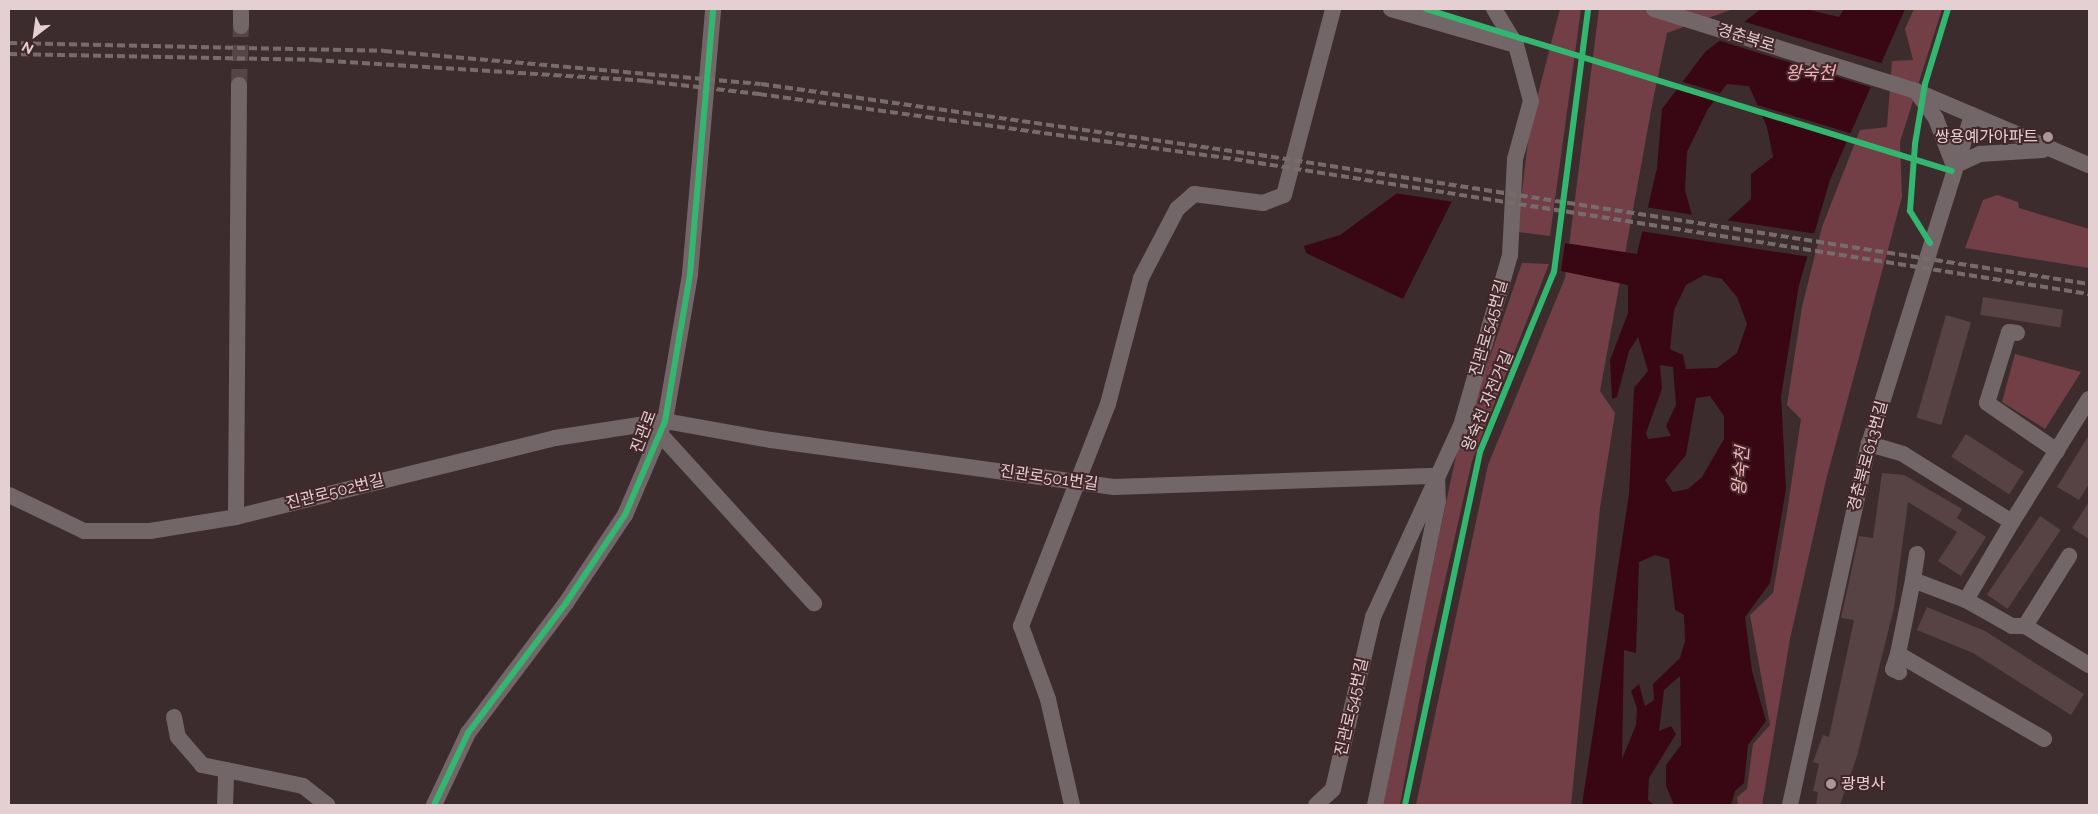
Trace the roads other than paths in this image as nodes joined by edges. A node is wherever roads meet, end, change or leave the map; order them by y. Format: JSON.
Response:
{"nodes":[{"id":1,"x":241,"y":9,"type":"edge"},
{"id":2,"x":713,"y":9,"type":"edge"},
{"id":3,"x":1333,"y":9,"type":"edge"},
{"id":4,"x":1391,"y":9,"type":"edge"},
{"id":5,"x":1494,"y":9,"type":"edge"},
{"id":6,"x":1654,"y":9,"type":"edge"},
{"id":7,"x":241,"y":26,"type":"tunnel mouth"},
{"id":8,"x":1516,"y":45,"type":"junction"},
{"id":9,"x":239,"y":85,"type":"tunnel mouth"},
{"id":10,"x":1916,"y":91,"type":"junction"},
{"id":11,"x":1972,"y":114,"type":"junction"},
{"id":12,"x":2056,"y":151,"type":"junction"},
{"id":13,"x":2089,"y":165,"type":"edge"},
{"id":14,"x":1954,"y":166,"type":"junction"},
{"id":15,"x":2017,"y":333,"type":"dead end"},
{"id":16,"x":2089,"y":399,"type":"edge"},
{"id":17,"x":662,"y":427,"type":"junction"},
{"id":18,"x":1869,"y":444,"type":"junction"},
{"id":19,"x":2056,"y":451,"type":"junction"},
{"id":20,"x":1437,"y":476,"type":"junction"},
{"id":21,"x":1078,"y":482,"type":"junction"},
{"id":22,"x":9,"y":494,"type":"edge"},
{"id":23,"x":236,"y":517,"type":"junction"},
{"id":24,"x":2012,"y":522,"type":"junction"},
{"id":25,"x":1917,"y":554,"type":"dead end"},
{"id":26,"x":2069,"y":556,"type":"dead end"},
{"id":27,"x":1913,"y":580,"type":"junction"},
{"id":28,"x":1966,"y":600,"type":"junction"},
{"id":29,"x":814,"y":602,"type":"dead end"},
{"id":30,"x":2025,"y":626,"type":"junction"},
{"id":31,"x":1898,"y":654,"type":"junction"},
{"id":32,"x":2089,"y":665,"type":"edge"},
{"id":33,"x":1899,"y":672,"type":"dead end"},
{"id":34,"x":174,"y":717,"type":"dead end"},
{"id":35,"x":2044,"y":739,"type":"dead end"},
{"id":36,"x":226,"y":770,"type":"junction"},
{"id":37,"x":225,"y":805,"type":"edge"},
{"id":38,"x":328,"y":805,"type":"edge"},
{"id":39,"x":434,"y":805,"type":"edge"},
{"id":40,"x":1072,"y":805,"type":"edge"},
{"id":41,"x":1316,"y":805,"type":"edge"},
{"id":42,"x":1376,"y":805,"type":"edge"},
{"id":43,"x":1790,"y":805,"type":"edge"}],
"edges":[{"from":1,"to":7,"type":"street"},
{"from":2,"to":17,"type":"street","name":"진관로"},
{"from":3,"to":21,"type":"street"},
{"from":4,"to":8,"type":"street"},
{"from":5,"to":8,"type":"street","name":"진관로545번길"},
{"from":6,"to":10,"type":"street","name":"경춘북로"},
{"from":8,"to":20,"type":"street","name":"진관로545번길"},
{"from":9,"to":23,"type":"street"},
{"from":10,"to":11,"type":"street","name":"경춘북로"},
{"from":10,"to":14,"type":"street"},
{"from":11,"to":12,"type":"street","name":"경춘북로"},
{"from":11,"to":14,"type":"street","name":"경춘북로613번길"},
{"from":12,"to":13,"type":"street","name":"경춘북로"},
{"from":12,"to":14,"type":"street"},
{"from":14,"to":18,"type":"street","name":"경춘북로613번길"},
{"from":15,"to":19,"type":"street"},
{"from":16,"to":19,"type":"street"},
{"from":17,"to":21,"type":"street","name":"진관로501번길"},
{"from":17,"to":23,"type":"street","name":"진관로502번길"},
{"from":17,"to":29,"type":"street"},
{"from":17,"to":39,"type":"street","name":"진관로"},
{"from":18,"to":24,"type":"street"},
{"from":18,"to":43,"type":"street","name":"경춘북로613번길"},
{"from":19,"to":24,"type":"street"},
{"from":20,"to":21,"type":"street","name":"진관로501번길"},
{"from":20,"to":41,"type":"street","name":"진관로545번길"},
{"from":20,"to":42,"type":"street"},
{"from":21,"to":40,"type":"street"},
{"from":22,"to":23,"type":"street","name":"진관로502번길"},
{"from":24,"to":28,"type":"street"},
{"from":25,"to":27,"type":"street"},
{"from":26,"to":30,"type":"street"},
{"from":27,"to":28,"type":"street"},
{"from":27,"to":31,"type":"street"},
{"from":28,"to":30,"type":"street"},
{"from":30,"to":32,"type":"street"},
{"from":31,"to":33,"type":"street"},
{"from":31,"to":35,"type":"street"},
{"from":34,"to":36,"type":"street"},
{"from":36,"to":37,"type":"street"},
{"from":36,"to":38,"type":"street"}]}
